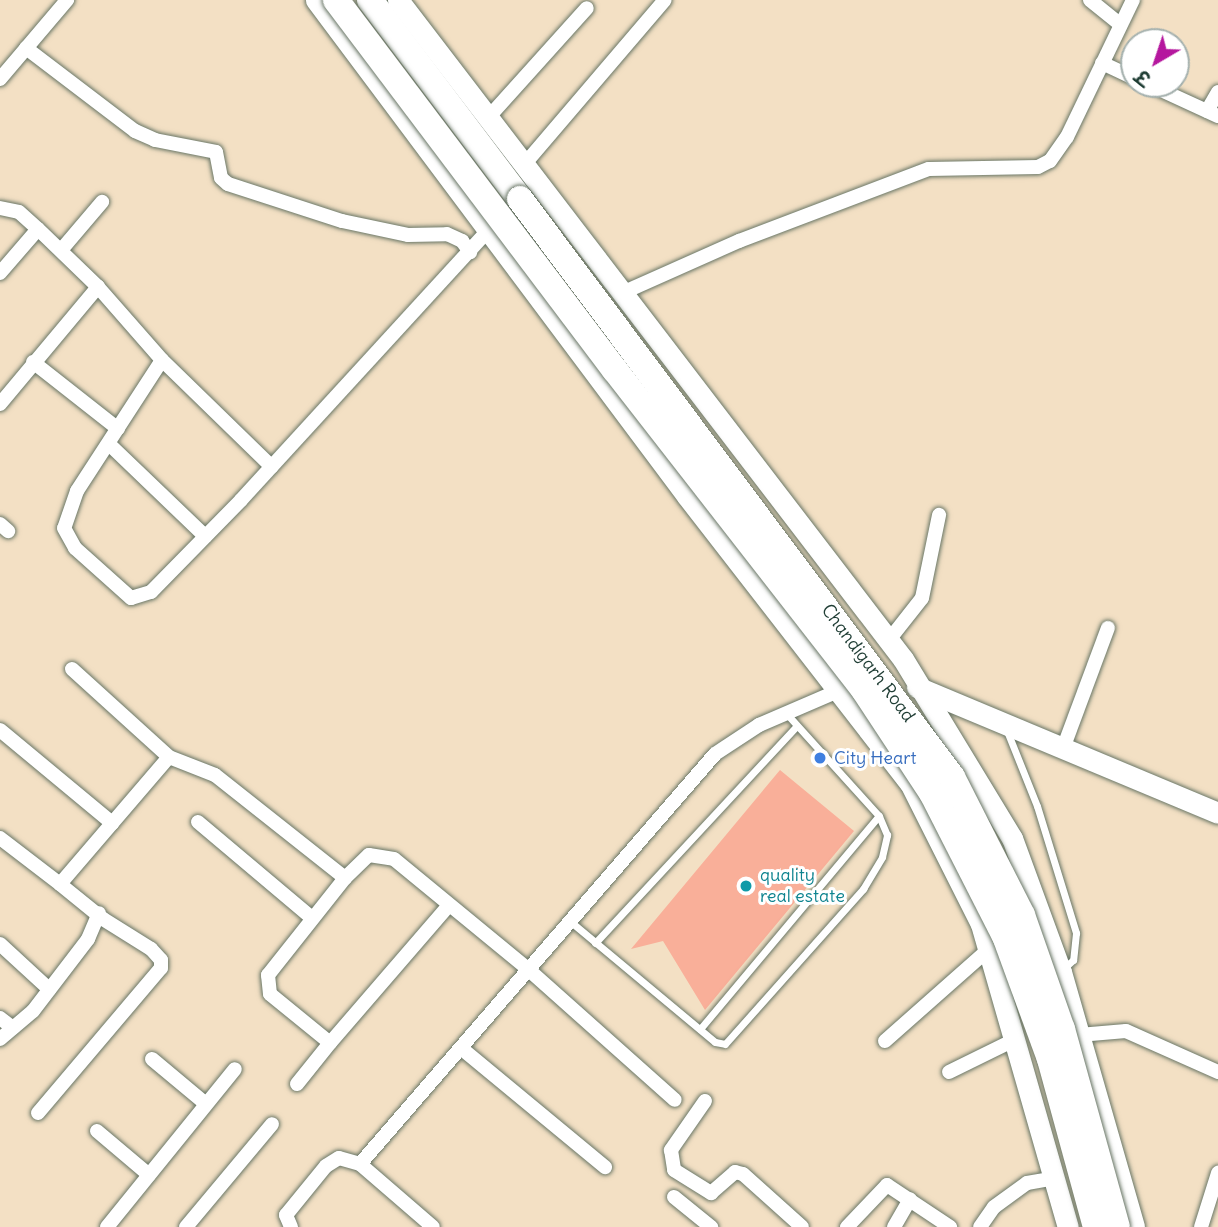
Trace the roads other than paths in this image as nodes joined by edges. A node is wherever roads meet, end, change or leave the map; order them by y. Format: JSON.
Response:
{"nodes":[{"id":1,"x":67,"y":0,"type":"edge"},
{"id":2,"x":316,"y":0,"type":"edge"},
{"id":3,"x":336,"y":0,"type":"edge"},
{"id":4,"x":370,"y":0,"type":"edge"},
{"id":5,"x":398,"y":0,"type":"edge"},
{"id":6,"x":665,"y":0,"type":"edge"},
{"id":7,"x":1090,"y":0,"type":"edge"},
{"id":8,"x":1133,"y":0,"type":"edge"},
{"id":9,"x":587,"y":8,"type":"dead end"},
{"id":10,"x":1120,"y":23,"type":"junction"},
{"id":11,"x":26,"y":48,"type":"junction"},
{"id":12,"x":1102,"y":63,"type":"junction"},
{"id":13,"x":1120,"y":71,"type":"edge"},
{"id":14,"x":0,"y":79,"type":"edge"},
{"id":15,"x":1218,"y":92,"type":"edge"},
{"id":16,"x":1179,"y":98,"type":"edge"},
{"id":17,"x":1212,"y":113,"type":"edge"},
{"id":18,"x":487,"y":119,"type":"junction"},
{"id":19,"x":523,"y":166,"type":"junction"},
{"id":20,"x":102,"y":202,"type":"dead end"},
{"id":21,"x":0,"y":208,"type":"edge"},
{"id":22,"x":38,"y":229,"type":"junction"},
{"id":23,"x":487,"y":232,"type":"junction"},
{"id":24,"x":62,"y":249,"type":"junction"},
{"id":25,"x":470,"y":252,"type":"junction"},
{"id":26,"x":0,"y":273,"type":"edge"},
{"id":27,"x":98,"y":287,"type":"junction"},
{"id":28,"x":622,"y":293,"type":"junction"},
{"id":29,"x":162,"y":360,"type":"junction"},
{"id":30,"x":33,"y":362,"type":"junction"},
{"id":31,"x":0,"y":404,"type":"edge"},
{"id":32,"x":118,"y":429,"type":"junction"},
{"id":33,"x":110,"y":445,"type":"junction"},
{"id":34,"x":272,"y":467,"type":"junction"},
{"id":35,"x":939,"y":514,"type":"dead end"},
{"id":36,"x":205,"y":536,"type":"junction"},
{"id":37,"x":1108,"y":628,"type":"dead end"},
{"id":38,"x":889,"y":640,"type":"junction"},
{"id":39,"x":72,"y":669,"type":"dead end"},
{"id":40,"x":919,"y":687,"type":"junction"},
{"id":41,"x":838,"y":691,"type":"junction"},
{"id":42,"x":785,"y":712,"type":"junction"},
{"id":43,"x":1003,"y":721,"type":"junction"},
{"id":44,"x":797,"y":726,"type":"junction"},
{"id":45,"x":0,"y":730,"type":"edge"},
{"id":46,"x":1064,"y":746,"type":"junction"},
{"id":47,"x":169,"y":757,"type":"junction"},
{"id":48,"x":1218,"y":813,"type":"edge"},
{"id":49,"x":879,"y":816,"type":"junction"},
{"id":50,"x":198,"y":822,"type":"dead end"},
{"id":51,"x":112,"y":823,"type":"junction"},
{"id":52,"x":0,"y":838,"type":"edge"},
{"id":53,"x":345,"y":878,"type":"junction"},
{"id":54,"x":60,"y":884,"type":"junction"},
{"id":55,"x":449,"y":905,"type":"junction"},
{"id":56,"x":99,"y":913,"type":"junction"},
{"id":57,"x":311,"y":917,"type":"junction"},
{"id":58,"x":571,"y":922,"type":"junction"},
{"id":59,"x":595,"y":943,"type":"junction"},
{"id":60,"x":0,"y":944,"type":"edge"},
{"id":61,"x":988,"y":950,"type":"junction"},
{"id":62,"x":529,"y":970,"type":"junction"},
{"id":63,"x":1061,"y":972,"type":"junction"},
{"id":64,"x":50,"y":989,"type":"junction"},
{"id":65,"x":0,"y":1018,"type":"edge"},
{"id":66,"x":13,"y":1028,"type":"junction"},
{"id":67,"x":699,"y":1029,"type":"junction"},
{"id":68,"x":1079,"y":1035,"type":"junction"},
{"id":69,"x":0,"y":1040,"type":"edge"},
{"id":70,"x":1014,"y":1040,"type":"junction"},
{"id":71,"x":885,"y":1041,"type":"dead end"},
{"id":72,"x":330,"y":1043,"type":"junction"},
{"id":73,"x":461,"y":1048,"type":"junction"},
{"id":74,"x":152,"y":1059,"type":"dead end"},
{"id":75,"x":235,"y":1069,"type":"dead end"},
{"id":76,"x":949,"y":1072,"type":"dead end"},
{"id":77,"x":1218,"y":1072,"type":"edge"},
{"id":78,"x":297,"y":1084,"type":"dead end"},
{"id":79,"x":675,"y":1100,"type":"dead end"},
{"id":80,"x":705,"y":1101,"type":"dead end"},
{"id":81,"x":206,"y":1104,"type":"junction"},
{"id":82,"x":38,"y":1113,"type":"dead end"},
{"id":83,"x":272,"y":1124,"type":"dead end"},
{"id":84,"x":97,"y":1131,"type":"dead end"},
{"id":85,"x":360,"y":1164,"type":"junction"},
{"id":86,"x":605,"y":1167,"type":"dead end"},
{"id":87,"x":1218,"y":1173,"type":"edge"},
{"id":88,"x":149,"y":1175,"type":"junction"},
{"id":89,"x":1054,"y":1178,"type":"junction"},
{"id":90,"x":674,"y":1197,"type":"dead end"},
{"id":91,"x":910,"y":1199,"type":"junction"},
{"id":92,"x":107,"y":1227,"type":"edge"},
{"id":93,"x":186,"y":1227,"type":"edge"},
{"id":94,"x":291,"y":1227,"type":"edge"},
{"id":95,"x":433,"y":1227,"type":"edge"},
{"id":96,"x":711,"y":1227,"type":"edge"},
{"id":97,"x":802,"y":1227,"type":"edge"},
{"id":98,"x":847,"y":1227,"type":"edge"},
{"id":99,"x":894,"y":1227,"type":"edge"},
{"id":100,"x":950,"y":1227,"type":"edge"},
{"id":101,"x":980,"y":1227,"type":"edge"},
{"id":102,"x":1068,"y":1227,"type":"edge"},
{"id":103,"x":1096,"y":1227,"type":"edge"},
{"id":104,"x":1117,"y":1227,"type":"edge"},
{"id":105,"x":1134,"y":1227,"type":"edge"},
{"id":106,"x":1201,"y":1227,"type":"edge"}],
"edges":[{"from":1,"to":11,"type":"street"},
{"from":2,"to":23,"type":"main road"},
{"from":3,"to":103,"type":"highway","bridge":true},
{"from":4,"to":104,"type":"highway","name":"Chandigarh Road","bridge":true},
{"from":5,"to":18,"type":"main road"},
{"from":6,"to":19,"type":"street"},
{"from":7,"to":10,"type":"street"},
{"from":8,"to":10,"type":"street"},
{"from":9,"to":18,"type":"street"},
{"from":10,"to":12,"type":"street"},
{"from":11,"to":14,"type":"street"},
{"from":11,"to":25,"type":"street"},
{"from":12,"to":13,"type":"street"},
{"from":12,"to":28,"type":"street"},
{"from":15,"to":17,"type":"street"},
{"from":16,"to":17,"type":"street"},
{"from":18,"to":19,"type":"main road"},
{"from":19,"to":28,"type":"main road"},
{"from":20,"to":24,"type":"street"},
{"from":21,"to":22,"type":"street"},
{"from":22,"to":24,"type":"street"},
{"from":22,"to":26,"type":"street"},
{"from":23,"to":25,"type":"street"},
{"from":23,"to":41,"type":"main road"},
{"from":24,"to":27,"type":"street"},
{"from":25,"to":34,"type":"street"},
{"from":27,"to":29,"type":"street"},
{"from":27,"to":30,"type":"street"},
{"from":28,"to":38,"type":"main road"},
{"from":29,"to":32,"type":"street"},
{"from":29,"to":34,"type":"street"},
{"from":30,"to":31,"type":"street"},
{"from":30,"to":32,"type":"street"},
{"from":32,"to":33,"type":"street"},
{"from":33,"to":36,"type":"street"},
{"from":33,"to":36,"type":"street"},
{"from":34,"to":36,"type":"street"},
{"from":35,"to":38,"type":"street"},
{"from":37,"to":46,"type":"street"},
{"from":38,"to":40,"type":"main road"},
{"from":39,"to":47,"type":"street"},
{"from":40,"to":41,"type":"main road"},
{"from":40,"to":43,"type":"main road"},
{"from":40,"to":63,"type":"main road"},
{"from":41,"to":42,"type":"street"},
{"from":41,"to":61,"type":"main road"},
{"from":42,"to":44,"type":"lane"},
{"from":42,"to":58,"type":"street"},
{"from":43,"to":46,"type":"main road"},
{"from":43,"to":63,"type":"lane"},
{"from":44,"to":49,"type":"lane"},
{"from":44,"to":59,"type":"lane"},
{"from":45,"to":51,"type":"street"},
{"from":46,"to":48,"type":"main road"},
{"from":47,"to":51,"type":"street"},
{"from":47,"to":53,"type":"street"},
{"from":49,"to":67,"type":"lane"},
{"from":49,"to":67,"type":"lane"},
{"from":50,"to":57,"type":"street"},
{"from":51,"to":54,"type":"street"},
{"from":52,"to":54,"type":"street"},
{"from":53,"to":55,"type":"street"},
{"from":53,"to":57,"type":"street"},
{"from":54,"to":56,"type":"street"},
{"from":55,"to":62,"type":"street"},
{"from":55,"to":72,"type":"street"},
{"from":56,"to":64,"type":"street"},
{"from":56,"to":82,"type":"street"},
{"from":57,"to":72,"type":"street"},
{"from":58,"to":59,"type":"lane"},
{"from":58,"to":62,"type":"street"},
{"from":59,"to":67,"type":"lane"},
{"from":60,"to":64,"type":"street"},
{"from":61,"to":70,"type":"main road"},
{"from":61,"to":71,"type":"street"},
{"from":62,"to":73,"type":"street"},
{"from":62,"to":79,"type":"street"},
{"from":63,"to":68,"type":"main road"},
{"from":64,"to":66,"type":"street"},
{"from":65,"to":66,"type":"street"},
{"from":66,"to":69,"type":"street"},
{"from":68,"to":77,"type":"street"},
{"from":68,"to":105,"type":"main road"},
{"from":70,"to":76,"type":"street"},
{"from":70,"to":89,"type":"main road"},
{"from":72,"to":78,"type":"street"},
{"from":73,"to":85,"type":"street"},
{"from":73,"to":86,"type":"street"},
{"from":74,"to":81,"type":"street"},
{"from":75,"to":81,"type":"street"},
{"from":80,"to":97,"type":"street"},
{"from":81,"to":88,"type":"street"},
{"from":83,"to":93,"type":"street"},
{"from":84,"to":88,"type":"street"},
{"from":85,"to":94,"type":"street"},
{"from":85,"to":95,"type":"street"},
{"from":87,"to":106,"type":"street"},
{"from":88,"to":92,"type":"street"},
{"from":89,"to":101,"type":"street"},
{"from":89,"to":102,"type":"main road"},
{"from":90,"to":96,"type":"street"},
{"from":91,"to":98,"type":"street"},
{"from":91,"to":99,"type":"street"},
{"from":91,"to":100,"type":"street"}]}
